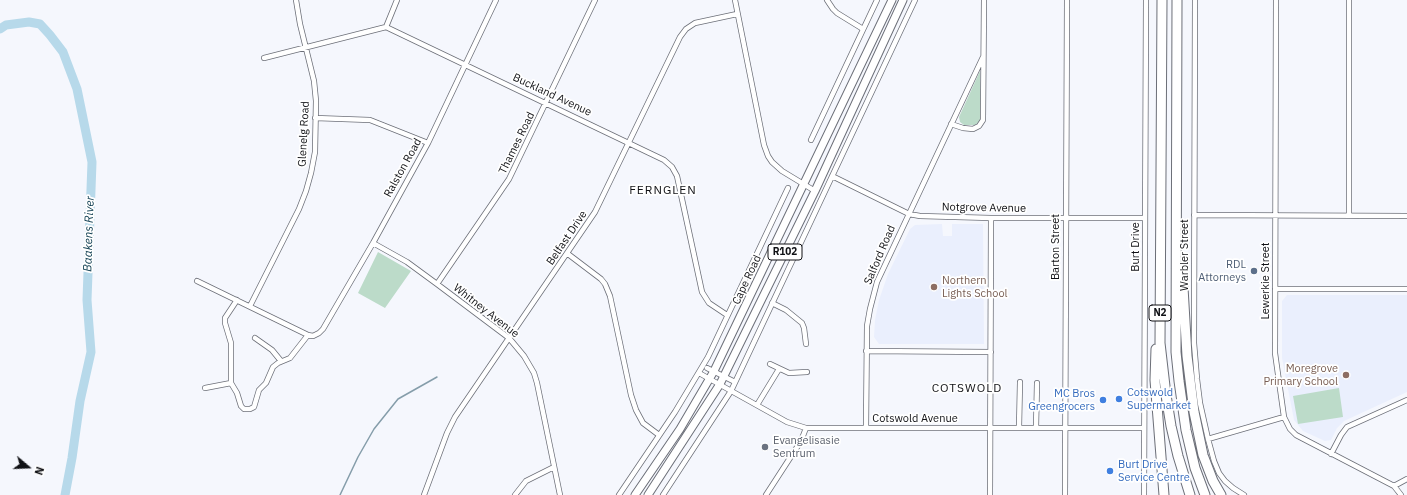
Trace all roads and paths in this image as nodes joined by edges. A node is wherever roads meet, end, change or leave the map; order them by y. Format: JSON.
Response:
{"nodes":[{"id":1,"x":296,"y":0,"type":"edge"},
{"id":2,"x":397,"y":0,"type":"edge"},
{"id":3,"x":496,"y":0,"type":"edge"},
{"id":4,"x":595,"y":0,"type":"edge"},
{"id":5,"x":735,"y":0,"type":"edge"},
{"id":6,"x":827,"y":0,"type":"edge"},
{"id":7,"x":877,"y":0,"type":"edge"},
{"id":8,"x":892,"y":0,"type":"edge"},
{"id":9,"x":903,"y":0,"type":"edge"},
{"id":10,"x":915,"y":0,"type":"edge"},
{"id":11,"x":984,"y":0,"type":"edge"},
{"id":12,"x":1067,"y":0,"type":"edge"},
{"id":13,"x":1146,"y":0,"type":"edge"},
{"id":14,"x":1162,"y":0,"type":"edge"},
{"id":15,"x":1177,"y":0,"type":"edge"},
{"id":16,"x":1195,"y":0,"type":"edge"},
{"id":17,"x":1276,"y":0,"type":"edge"},
{"id":18,"x":1350,"y":0,"type":"edge"},
{"id":19,"x":737,"y":14,"type":"junction"},
{"id":20,"x":386,"y":27,"type":"junction"},
{"id":21,"x":862,"y":29,"type":"junction"},
{"id":22,"x":306,"y":47,"type":"junction"},
{"id":23,"x":983,"y":57,"type":"junction"},
{"id":24,"x":264,"y":58,"type":"dead end"},
{"id":25,"x":465,"y":65,"type":"junction"},
{"id":26,"x":547,"y":103,"type":"junction"},
{"id":27,"x":315,"y":118,"type":"junction"},
{"id":28,"x":951,"y":124,"type":"junction"},
{"id":29,"x":811,"y":140,"type":"dead end"},
{"id":30,"x":629,"y":142,"type":"junction"},
{"id":31,"x":428,"y":143,"type":"junction"},
{"id":32,"x":832,"y":176,"type":"junction"},
{"id":33,"x":804,"y":185,"type":"junction"},
{"id":34,"x":788,"y":188,"type":"dead end"},
{"id":35,"x":1177,"y":188,"type":"junction"},
{"id":36,"x":815,"y":191,"type":"junction"},
{"id":37,"x":909,"y":214,"type":"junction"},
{"id":38,"x":1194,"y":215,"type":"junction"},
{"id":39,"x":1349,"y":215,"type":"junction"},
{"id":40,"x":1275,"y":216,"type":"junction"},
{"id":41,"x":1407,"y":216,"type":"edge"},
{"id":42,"x":991,"y":218,"type":"junction"},
{"id":43,"x":1066,"y":218,"type":"junction"},
{"id":44,"x":1145,"y":218,"type":"junction"},
{"id":45,"x":373,"y":243,"type":"junction"},
{"id":46,"x":568,"y":254,"type":"junction"},
{"id":47,"x":197,"y":281,"type":"dead end"},
{"id":48,"x":437,"y":284,"type":"junction"},
{"id":49,"x":1275,"y":289,"type":"junction"},
{"id":50,"x":1407,"y":289,"type":"edge"},
{"id":51,"x":237,"y":300,"type":"junction"},
{"id":52,"x":772,"y":304,"type":"junction"},
{"id":53,"x":250,"y":306,"type":"junction"},
{"id":54,"x":727,"y":315,"type":"junction"},
{"id":55,"x":1159,"y":327,"type":"junction"},
{"id":56,"x":311,"y":335,"type":"junction"},
{"id":57,"x":255,"y":338,"type":"dead end"},
{"id":58,"x":509,"y":338,"type":"junction"},
{"id":59,"x":806,"y":344,"type":"dead end"},
{"id":60,"x":866,"y":351,"type":"junction"},
{"id":61,"x":991,"y":352,"type":"junction"},
{"id":62,"x":281,"y":361,"type":"junction"},
{"id":63,"x":770,"y":364,"type":"dead end"},
{"id":64,"x":707,"y":368,"type":"dead end"},
{"id":65,"x":779,"y":369,"type":"junction"},
{"id":66,"x":714,"y":371,"type":"junction"},
{"id":67,"x":807,"y":372,"type":"dead end"},
{"id":68,"x":699,"y":373,"type":"junction"},
{"id":69,"x":724,"y":376,"type":"junction"},
{"id":70,"x":710,"y":379,"type":"junction"},
{"id":71,"x":735,"y":382,"type":"junction"},
{"id":72,"x":1020,"y":382,"type":"dead end"},
{"id":73,"x":231,"y":383,"type":"junction"},
{"id":74,"x":1037,"y":383,"type":"dead end"},
{"id":75,"x":720,"y":384,"type":"junction"},
{"id":76,"x":205,"y":388,"type":"dead end"},
{"id":77,"x":731,"y":391,"type":"junction"},
{"id":78,"x":1407,"y":400,"type":"edge"},
{"id":79,"x":757,"y":405,"type":"junction"},
{"id":80,"x":1284,"y":417,"type":"junction"},
{"id":81,"x":806,"y":428,"type":"junction"},
{"id":82,"x":866,"y":428,"type":"junction"},
{"id":83,"x":990,"y":428,"type":"junction"},
{"id":84,"x":1019,"y":428,"type":"junction"},
{"id":85,"x":1036,"y":428,"type":"junction"},
{"id":86,"x":1065,"y":428,"type":"junction"},
{"id":87,"x":1144,"y":428,"type":"junction"},
{"id":88,"x":659,"y":435,"type":"junction"},
{"id":89,"x":1208,"y":439,"type":"junction"},
{"id":90,"x":1331,"y":454,"type":"junction"},
{"id":91,"x":554,"y":468,"type":"junction"},
{"id":92,"x":1407,"y":479,"type":"edge"},
{"id":93,"x":1394,"y":486,"type":"junction"},
{"id":94,"x":424,"y":495,"type":"edge"},
{"id":95,"x":515,"y":495,"type":"edge"},
{"id":96,"x":560,"y":495,"type":"edge"},
{"id":97,"x":619,"y":495,"type":"edge"},
{"id":98,"x":635,"y":495,"type":"edge"},
{"id":99,"x":648,"y":495,"type":"edge"},
{"id":100,"x":663,"y":495,"type":"edge"},
{"id":101,"x":766,"y":495,"type":"edge"},
{"id":102,"x":990,"y":495,"type":"edge"},
{"id":103,"x":1065,"y":495,"type":"edge"},
{"id":104,"x":1144,"y":495,"type":"edge"},
{"id":105,"x":1164,"y":495,"type":"edge"},
{"id":106,"x":1190,"y":495,"type":"edge"},
{"id":107,"x":1205,"y":495,"type":"edge"},
{"id":108,"x":1221,"y":495,"type":"edge"},
{"id":109,"x":1244,"y":495,"type":"edge"},
{"id":110,"x":1400,"y":495,"type":"edge"}],
"edges":[{"from":1,"to":22,"type":"street","name":"Glenelg Road"},
{"from":2,"to":20,"type":"street"},
{"from":3,"to":25,"type":"street","name":"Ralston Road"},
{"from":4,"to":26,"type":"street","name":"Thames Road"},
{"from":5,"to":19,"type":"street"},
{"from":6,"to":21,"type":"street"},
{"from":7,"to":21,"type":"street"},
{"from":8,"to":33,"type":"main road","name":"Cape Road","number":"R102"},
{"from":9,"to":36,"type":"main road","name":"Cape Road","number":"R102"},
{"from":10,"to":32,"type":"street"},
{"from":11,"to":23,"type":"street","name":"Salford Road"},
{"from":12,"to":43,"type":"street","name":"Barton Street"},
{"from":13,"to":44,"type":"street","name":"Burt Drive"},
{"from":14,"to":55,"type":"highway","number":"N2"},
{"from":15,"to":35,"type":"highway","number":"N2"},
{"from":16,"to":38,"type":"street","name":"Warbler Street"},
{"from":17,"to":40,"type":"street","name":"Lewerkie Street"},
{"from":18,"to":39,"type":"street"},
{"from":19,"to":30,"type":"street","name":"Belfast Drive"},
{"from":19,"to":33,"type":"street"},
{"from":20,"to":22,"type":"street"},
{"from":20,"to":25,"type":"street","name":"Buckland Avenue"},
{"from":21,"to":29,"type":"street"},
{"from":22,"to":24,"type":"street"},
{"from":22,"to":27,"type":"street","name":"Glenelg Road"},
{"from":23,"to":28,"type":"street","name":"Salford Road"},
{"from":23,"to":28,"type":"street","name":"Salford Road"},
{"from":25,"to":26,"type":"street","name":"Buckland Avenue"},
{"from":25,"to":31,"type":"street","name":"Ralston Road"},
{"from":26,"to":30,"type":"street","name":"Buckland Avenue"},
{"from":26,"to":48,"type":"street","name":"Thames Road"},
{"from":27,"to":31,"type":"street"},
{"from":27,"to":53,"type":"street","name":"Glenelg Road"},
{"from":28,"to":37,"type":"street","name":"Salford Road"},
{"from":30,"to":46,"type":"street","name":"Belfast Drive"},
{"from":30,"to":54,"type":"street","name":"Buckland Avenue"},
{"from":31,"to":45,"type":"street","name":"Ralston Road"},
{"from":32,"to":37,"type":"street","name":"Notgrove Avenue"},
{"from":32,"to":52,"type":"street"},
{"from":33,"to":36,"type":"street"},
{"from":33,"to":66,"type":"main road","name":"Cape Road","number":"R102"},
{"from":34,"to":54,"type":"street","name":"Cape Road"},
{"from":35,"to":107,"type":"highway","number":"N2"},
{"from":35,"to":108,"type":"highway"},
{"from":36,"to":69,"type":"main road","name":"Cape Road","number":"R102"},
{"from":37,"to":42,"type":"street","name":"Notgrove Avenue"},
{"from":37,"to":60,"type":"street","name":"Salford Road"},
{"from":38,"to":40,"type":"street"},
{"from":38,"to":89,"type":"street","name":"Warbler Street"},
{"from":39,"to":40,"type":"street"},
{"from":39,"to":41,"type":"street"},
{"from":40,"to":49,"type":"street","name":"Lewerkie Street"},
{"from":42,"to":43,"type":"street","name":"Notgrove Avenue"},
{"from":42,"to":61,"type":"street"},
{"from":43,"to":44,"type":"street","name":"Notgrove Avenue"},
{"from":43,"to":86,"type":"street","name":"Barton Street"},
{"from":44,"to":87,"type":"street","name":"Burt Drive"},
{"from":45,"to":48,"type":"street","name":"Whitney Avenue"},
{"from":45,"to":56,"type":"street","name":"Ralston Road"},
{"from":46,"to":58,"type":"street","name":"Belfast Drive"},
{"from":46,"to":88,"type":"street"},
{"from":47,"to":51,"type":"street"},
{"from":48,"to":58,"type":"street","name":"Whitney Avenue"},
{"from":49,"to":50,"type":"street"},
{"from":49,"to":80,"type":"street","name":"Lewerkie Street"},
{"from":51,"to":53,"type":"street"},
{"from":51,"to":73,"type":"street"},
{"from":52,"to":59,"type":"street"},
{"from":52,"to":71,"type":"street"},
{"from":53,"to":56,"type":"street"},
{"from":54,"to":68,"type":"street","name":"Cape Road"},
{"from":55,"to":105,"type":"highway"},
{"from":55,"to":106,"type":"highway","number":"N2"},
{"from":56,"to":62,"type":"street","name":"Ralston Road"},
{"from":57,"to":62,"type":"street"},
{"from":58,"to":91,"type":"street","name":"Whitney Avenue"},
{"from":58,"to":94,"type":"street","name":"Belfast Drive"},
{"from":60,"to":61,"type":"street"},
{"from":60,"to":82,"type":"street","name":"Salford Road"},
{"from":61,"to":83,"type":"street"},
{"from":62,"to":73,"type":"street","name":"Ralston Road"},
{"from":63,"to":65,"type":"street"},
{"from":64,"to":66,"type":"street"},
{"from":65,"to":67,"type":"street"},
{"from":65,"to":79,"type":"street"},
{"from":66,"to":69,"type":"street"},
{"from":66,"to":70,"type":"main road","name":"Cape Road","number":"R102"},
{"from":68,"to":70,"type":"street","name":"Cotswold Avenue"},
{"from":68,"to":88,"type":"street","name":"Cape Road"},
{"from":69,"to":71,"type":"street"},
{"from":69,"to":75,"type":"main road","name":"Cape Road","number":"R102"},
{"from":70,"to":75,"type":"street","name":"Cotswold Avenue"},
{"from":70,"to":98,"type":"main road","name":"Cape Road","number":"R102"},
{"from":71,"to":77,"type":"street"},
{"from":72,"to":84,"type":"street"},
{"from":73,"to":76,"type":"street"},
{"from":74,"to":85,"type":"street"},
{"from":75,"to":77,"type":"street","name":"Cotswold Avenue"},
{"from":75,"to":99,"type":"main road","name":"Cape Road","number":"R102"},
{"from":77,"to":79,"type":"street","name":"Cotswold Avenue"},
{"from":77,"to":100,"type":"street"},
{"from":78,"to":90,"type":"street"},
{"from":79,"to":81,"type":"street","name":"Cotswold Avenue"},
{"from":80,"to":89,"type":"street"},
{"from":80,"to":90,"type":"street","name":"Lewerkie Street"},
{"from":81,"to":82,"type":"street","name":"Cotswold Avenue"},
{"from":81,"to":101,"type":"street"},
{"from":82,"to":83,"type":"street","name":"Cotswold Avenue"},
{"from":83,"to":84,"type":"street","name":"Cotswold Avenue"},
{"from":83,"to":102,"type":"street"},
{"from":84,"to":85,"type":"street","name":"Cotswold Avenue"},
{"from":85,"to":86,"type":"street","name":"Cotswold Avenue"},
{"from":86,"to":87,"type":"street","name":"Cotswold Avenue"},
{"from":86,"to":103,"type":"street","name":"Barton Street"},
{"from":87,"to":104,"type":"street","name":"Burt Drive"},
{"from":88,"to":97,"type":"street","name":"Cape Road"},
{"from":89,"to":109,"type":"street","name":"Warbler Street"},
{"from":90,"to":93,"type":"street","name":"Lewerkie Street"},
{"from":91,"to":95,"type":"street"},
{"from":91,"to":96,"type":"street","name":"Whitney Avenue"},
{"from":92,"to":93,"type":"street"},
{"from":93,"to":110,"type":"street","name":"Lewerkie Street"}]}
